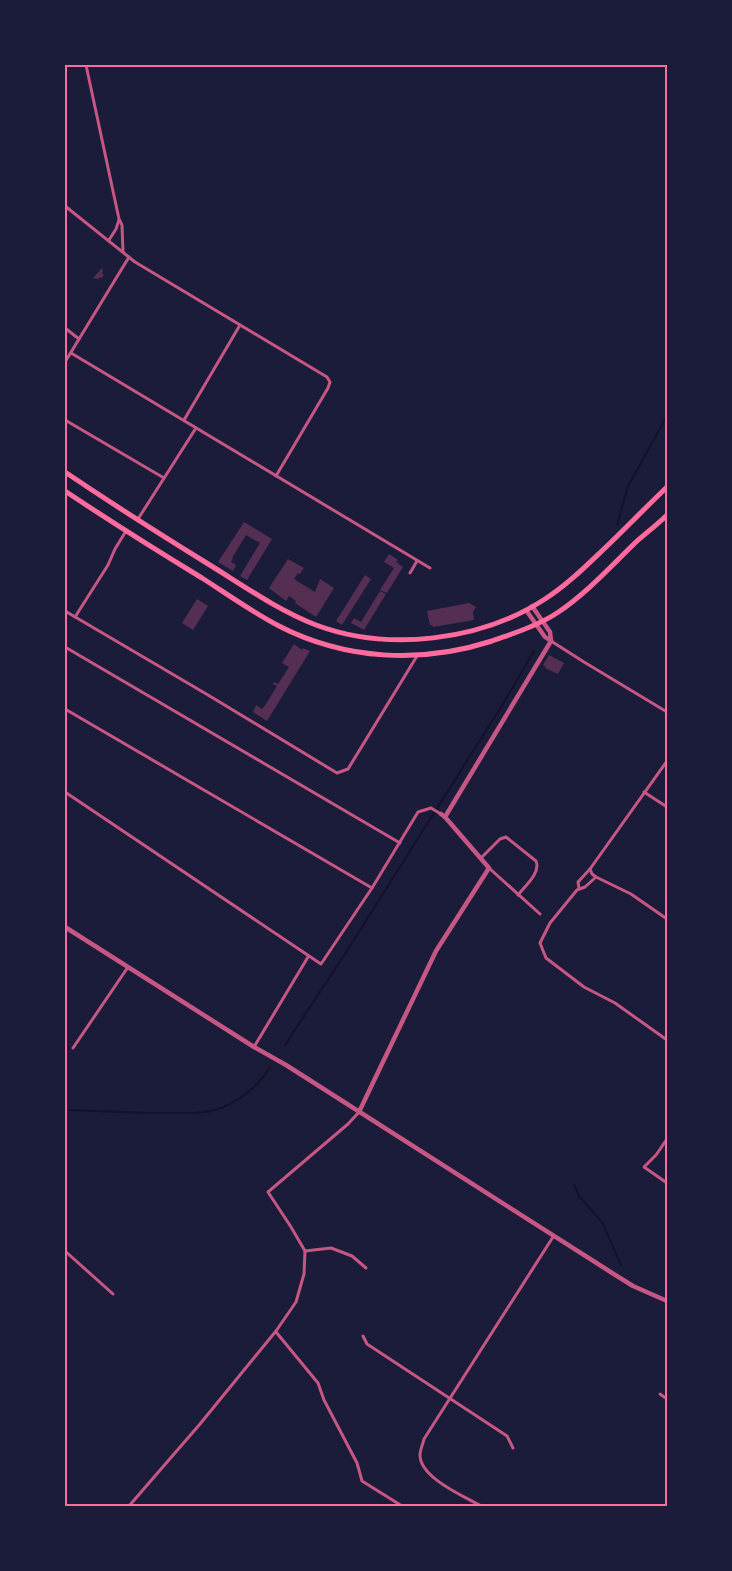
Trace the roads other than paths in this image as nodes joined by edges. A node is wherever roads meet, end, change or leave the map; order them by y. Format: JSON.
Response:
{"nodes":[{"id":1,"x":86,"y":65,"type":"edge"},
{"id":2,"x":65,"y":206,"type":"edge"},
{"id":3,"x":119,"y":219,"type":"junction"},
{"id":4,"x":108,"y":240,"type":"junction"},
{"id":5,"x":123,"y":253,"type":"junction"},
{"id":6,"x":129,"y":257,"type":"junction"},
{"id":7,"x":240,"y":325,"type":"junction"},
{"id":8,"x":65,"y":328,"type":"edge"},
{"id":9,"x":79,"y":339,"type":"junction"},
{"id":10,"x":71,"y":352,"type":"junction"},
{"id":11,"x":65,"y":362,"type":"edge"},
{"id":12,"x":65,"y":420,"type":"edge"},
{"id":13,"x":184,"y":420,"type":"junction"},
{"id":14,"x":196,"y":428,"type":"junction"},
{"id":15,"x":65,"y":472,"type":"edge"},
{"id":16,"x":276,"y":476,"type":"junction"},
{"id":17,"x":164,"y":478,"type":"junction"},
{"id":18,"x":667,"y":487,"type":"edge"},
{"id":19,"x":65,"y":491,"type":"edge"},
{"id":20,"x":667,"y":515,"type":"edge"},
{"id":21,"x":137,"y":520,"type":"junction"},
{"id":22,"x":126,"y":531,"type":"junction"},
{"id":23,"x":418,"y":560,"type":"junction"},
{"id":24,"x":430,"y":568,"type":"dead end"},
{"id":25,"x":410,"y":573,"type":"dead end"},
{"id":26,"x":532,"y":606,"type":"junction"},
{"id":27,"x":526,"y":610,"type":"junction"},
{"id":28,"x":65,"y":611,"type":"edge"},
{"id":29,"x":75,"y":617,"type":"junction"},
{"id":30,"x":542,"y":621,"type":"junction"},
{"id":31,"x":535,"y":625,"type":"junction"},
{"id":32,"x":551,"y":641,"type":"junction"},
{"id":33,"x":65,"y":647,"type":"edge"},
{"id":34,"x":417,"y":656,"type":"junction"},
{"id":35,"x":65,"y":709,"type":"edge"},
{"id":36,"x":667,"y":712,"type":"edge"},
{"id":37,"x":667,"y":760,"type":"edge"},
{"id":38,"x":65,"y":792,"type":"edge"},
{"id":39,"x":644,"y":792,"type":"junction"},
{"id":40,"x":667,"y":807,"type":"edge"},
{"id":41,"x":443,"y":815,"type":"junction"},
{"id":42,"x":400,"y":843,"type":"junction"},
{"id":43,"x":480,"y":859,"type":"junction"},
{"id":44,"x":489,"y":868,"type":"junction"},
{"id":45,"x":590,"y":869,"type":"junction"},
{"id":46,"x":596,"y":877,"type":"junction"},
{"id":47,"x":372,"y":888,"type":"junction"},
{"id":48,"x":579,"y":888,"type":"junction"},
{"id":49,"x":518,"y":895,"type":"junction"},
{"id":50,"x":540,"y":914,"type":"dead end"},
{"id":51,"x":667,"y":919,"type":"edge"},
{"id":52,"x":65,"y":927,"type":"edge"},
{"id":53,"x":308,"y":957,"type":"junction"},
{"id":54,"x":128,"y":967,"type":"junction"},
{"id":55,"x":667,"y":1040,"type":"edge"},
{"id":56,"x":254,"y":1046,"type":"junction"},
{"id":57,"x":73,"y":1048,"type":"dead end"},
{"id":58,"x":359,"y":1112,"type":"junction"},
{"id":59,"x":667,"y":1139,"type":"edge"},
{"id":60,"x":667,"y":1183,"type":"edge"},
{"id":61,"x":553,"y":1236,"type":"junction"},
{"id":62,"x":65,"y":1251,"type":"edge"},
{"id":63,"x":304,"y":1251,"type":"junction"},
{"id":64,"x":366,"y":1268,"type":"dead end"},
{"id":65,"x":113,"y":1294,"type":"dead end"},
{"id":66,"x":667,"y":1301,"type":"edge"},
{"id":67,"x":276,"y":1331,"type":"junction"},
{"id":68,"x":363,"y":1336,"type":"dead end"},
{"id":69,"x":660,"y":1394,"type":"dead end"},
{"id":70,"x":449,"y":1398,"type":"junction"},
{"id":71,"x":667,"y":1398,"type":"edge"},
{"id":72,"x":513,"y":1448,"type":"dead end"},
{"id":73,"x":129,"y":1506,"type":"edge"},
{"id":74,"x":402,"y":1506,"type":"edge"},
{"id":75,"x":481,"y":1506,"type":"edge"}],
"edges":[{"from":1,"to":3,"type":"street"},
{"from":2,"to":4,"type":"street"},
{"from":3,"to":4,"type":"street"},
{"from":3,"to":5,"type":"street"},
{"from":4,"to":5,"type":"street"},
{"from":5,"to":6,"type":"street"},
{"from":6,"to":7,"type":"street"},
{"from":6,"to":9,"type":"street"},
{"from":7,"to":13,"type":"street"},
{"from":7,"to":16,"type":"street"},
{"from":8,"to":9,"type":"street"},
{"from":9,"to":10,"type":"street"},
{"from":10,"to":11,"type":"street"},
{"from":10,"to":13,"type":"street"},
{"from":12,"to":17,"type":"street"},
{"from":13,"to":14,"type":"street"},
{"from":14,"to":16,"type":"street"},
{"from":14,"to":17,"type":"street"},
{"from":15,"to":21,"type":"main road"},
{"from":16,"to":23,"type":"street"},
{"from":17,"to":21,"type":"street"},
{"from":18,"to":26,"type":"main road"},
{"from":19,"to":22,"type":"main road"},
{"from":20,"to":30,"type":"main road"},
{"from":21,"to":27,"type":"main road"},
{"from":22,"to":29,"type":"street"},
{"from":22,"to":34,"type":"main road"},
{"from":23,"to":24,"type":"street"},
{"from":23,"to":25,"type":"street"},
{"from":26,"to":27,"type":"main road"},
{"from":26,"to":30,"type":"street"},
{"from":27,"to":31,"type":"street"},
{"from":28,"to":29,"type":"street"},
{"from":29,"to":34,"type":"street"},
{"from":30,"to":31,"type":"main road"},
{"from":30,"to":32,"type":"street"},
{"from":31,"to":32,"type":"street"},
{"from":31,"to":34,"type":"main road"},
{"from":32,"to":36,"type":"street"},
{"from":32,"to":41,"type":"street"},
{"from":33,"to":42,"type":"street"},
{"from":35,"to":47,"type":"street"},
{"from":37,"to":39,"type":"street"},
{"from":38,"to":53,"type":"street"},
{"from":39,"to":40,"type":"street"},
{"from":39,"to":45,"type":"street"},
{"from":41,"to":42,"type":"street"},
{"from":41,"to":43,"type":"street"},
{"from":42,"to":47,"type":"street"},
{"from":43,"to":44,"type":"street"},
{"from":43,"to":49,"type":"street"},
{"from":44,"to":49,"type":"street"},
{"from":44,"to":58,"type":"street"},
{"from":45,"to":46,"type":"street"},
{"from":45,"to":48,"type":"street"},
{"from":46,"to":48,"type":"street"},
{"from":46,"to":51,"type":"street"},
{"from":47,"to":53,"type":"street"},
{"from":48,"to":55,"type":"street"},
{"from":49,"to":50,"type":"street"},
{"from":52,"to":54,"type":"street"},
{"from":53,"to":56,"type":"street"},
{"from":54,"to":56,"type":"street"},
{"from":54,"to":57,"type":"street"},
{"from":56,"to":58,"type":"street"},
{"from":58,"to":61,"type":"street"},
{"from":58,"to":63,"type":"street"},
{"from":59,"to":60,"type":"street"},
{"from":61,"to":66,"type":"street"},
{"from":61,"to":70,"type":"street"},
{"from":62,"to":65,"type":"street"},
{"from":63,"to":64,"type":"street"},
{"from":63,"to":67,"type":"street"},
{"from":67,"to":73,"type":"street"},
{"from":67,"to":74,"type":"street"},
{"from":68,"to":70,"type":"street"},
{"from":69,"to":71,"type":"street"},
{"from":70,"to":72,"type":"street"},
{"from":70,"to":75,"type":"street"}]}
